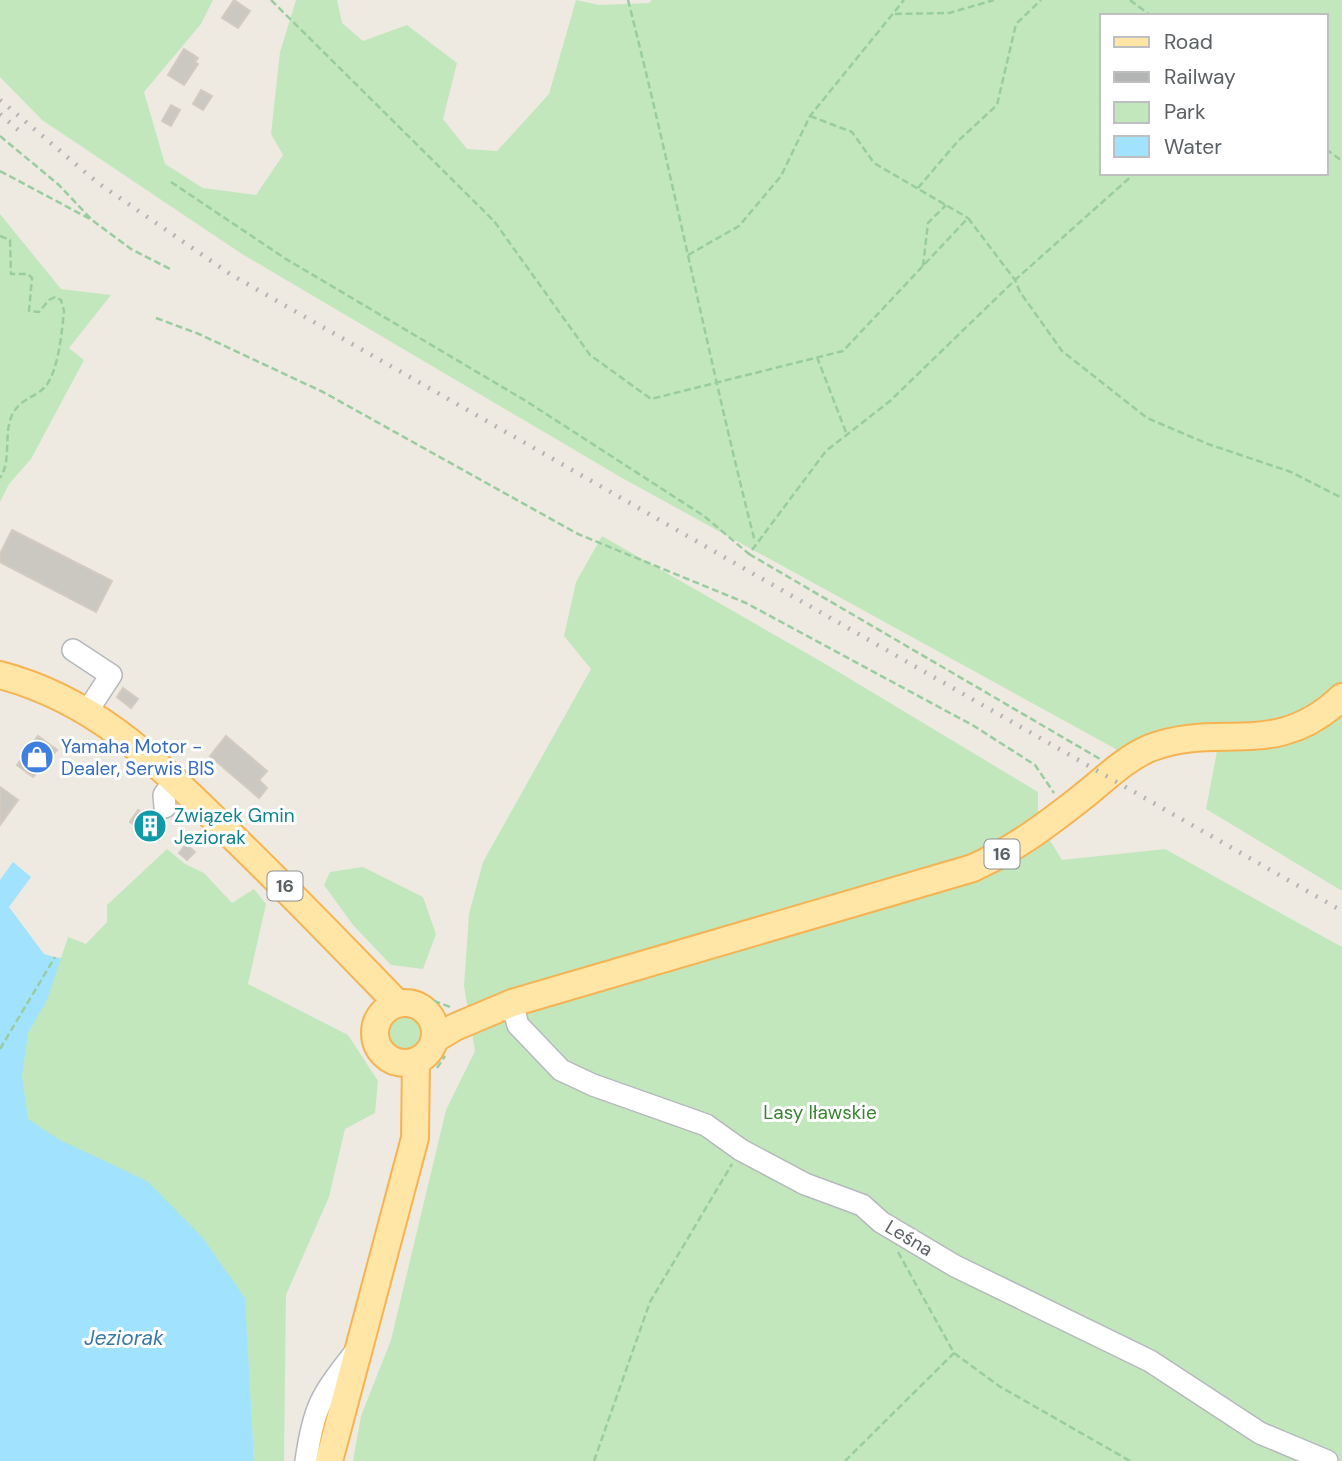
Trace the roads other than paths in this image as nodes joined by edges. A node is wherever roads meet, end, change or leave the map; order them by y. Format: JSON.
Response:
{"nodes":[{"id":1,"x":73,"y":650,"type":"dead end"},
{"id":2,"x":0,"y":675,"type":"edge"},
{"id":3,"x":1342,"y":697,"type":"edge"},
{"id":4,"x":88,"y":710,"type":"junction"},
{"id":5,"x":174,"y":781,"type":"junction"},
{"id":6,"x":165,"y":807,"type":"dead end"},
{"id":7,"x":512,"y":1003,"type":"junction"},
{"id":8,"x":389,"y":1009,"type":"junction"},
{"id":9,"x":438,"y":1036,"type":"junction"},
{"id":10,"x":415,"y":1068,"type":"junction"},
{"id":11,"x":357,"y":1349,"type":"junction"},
{"id":12,"x":306,"y":1461,"type":"edge"},
{"id":13,"x":329,"y":1461,"type":"edge"},
{"id":14,"x":1327,"y":1461,"type":"edge"}],
"edges":[{"from":1,"to":4,"type":"lane"},
{"from":2,"to":4,"type":"main road","number":"16"},
{"from":3,"to":7,"type":"main road","number":"16"},
{"from":4,"to":5,"type":"main road","number":"16"},
{"from":5,"to":6,"type":"lane"},
{"from":5,"to":8,"type":"main road","number":"16"},
{"from":7,"to":9,"type":"main road","number":"16"},
{"from":7,"to":14,"type":"lane","name":"Leśna"},
{"from":8,"to":9,"type":"main road","number":"16"},
{"from":8,"to":10,"type":"main road"},
{"from":9,"to":10,"type":"main road","number":"16"},
{"from":10,"to":11,"type":"main road"},
{"from":11,"to":12,"type":"lane"},
{"from":11,"to":13,"type":"main road"}]}
